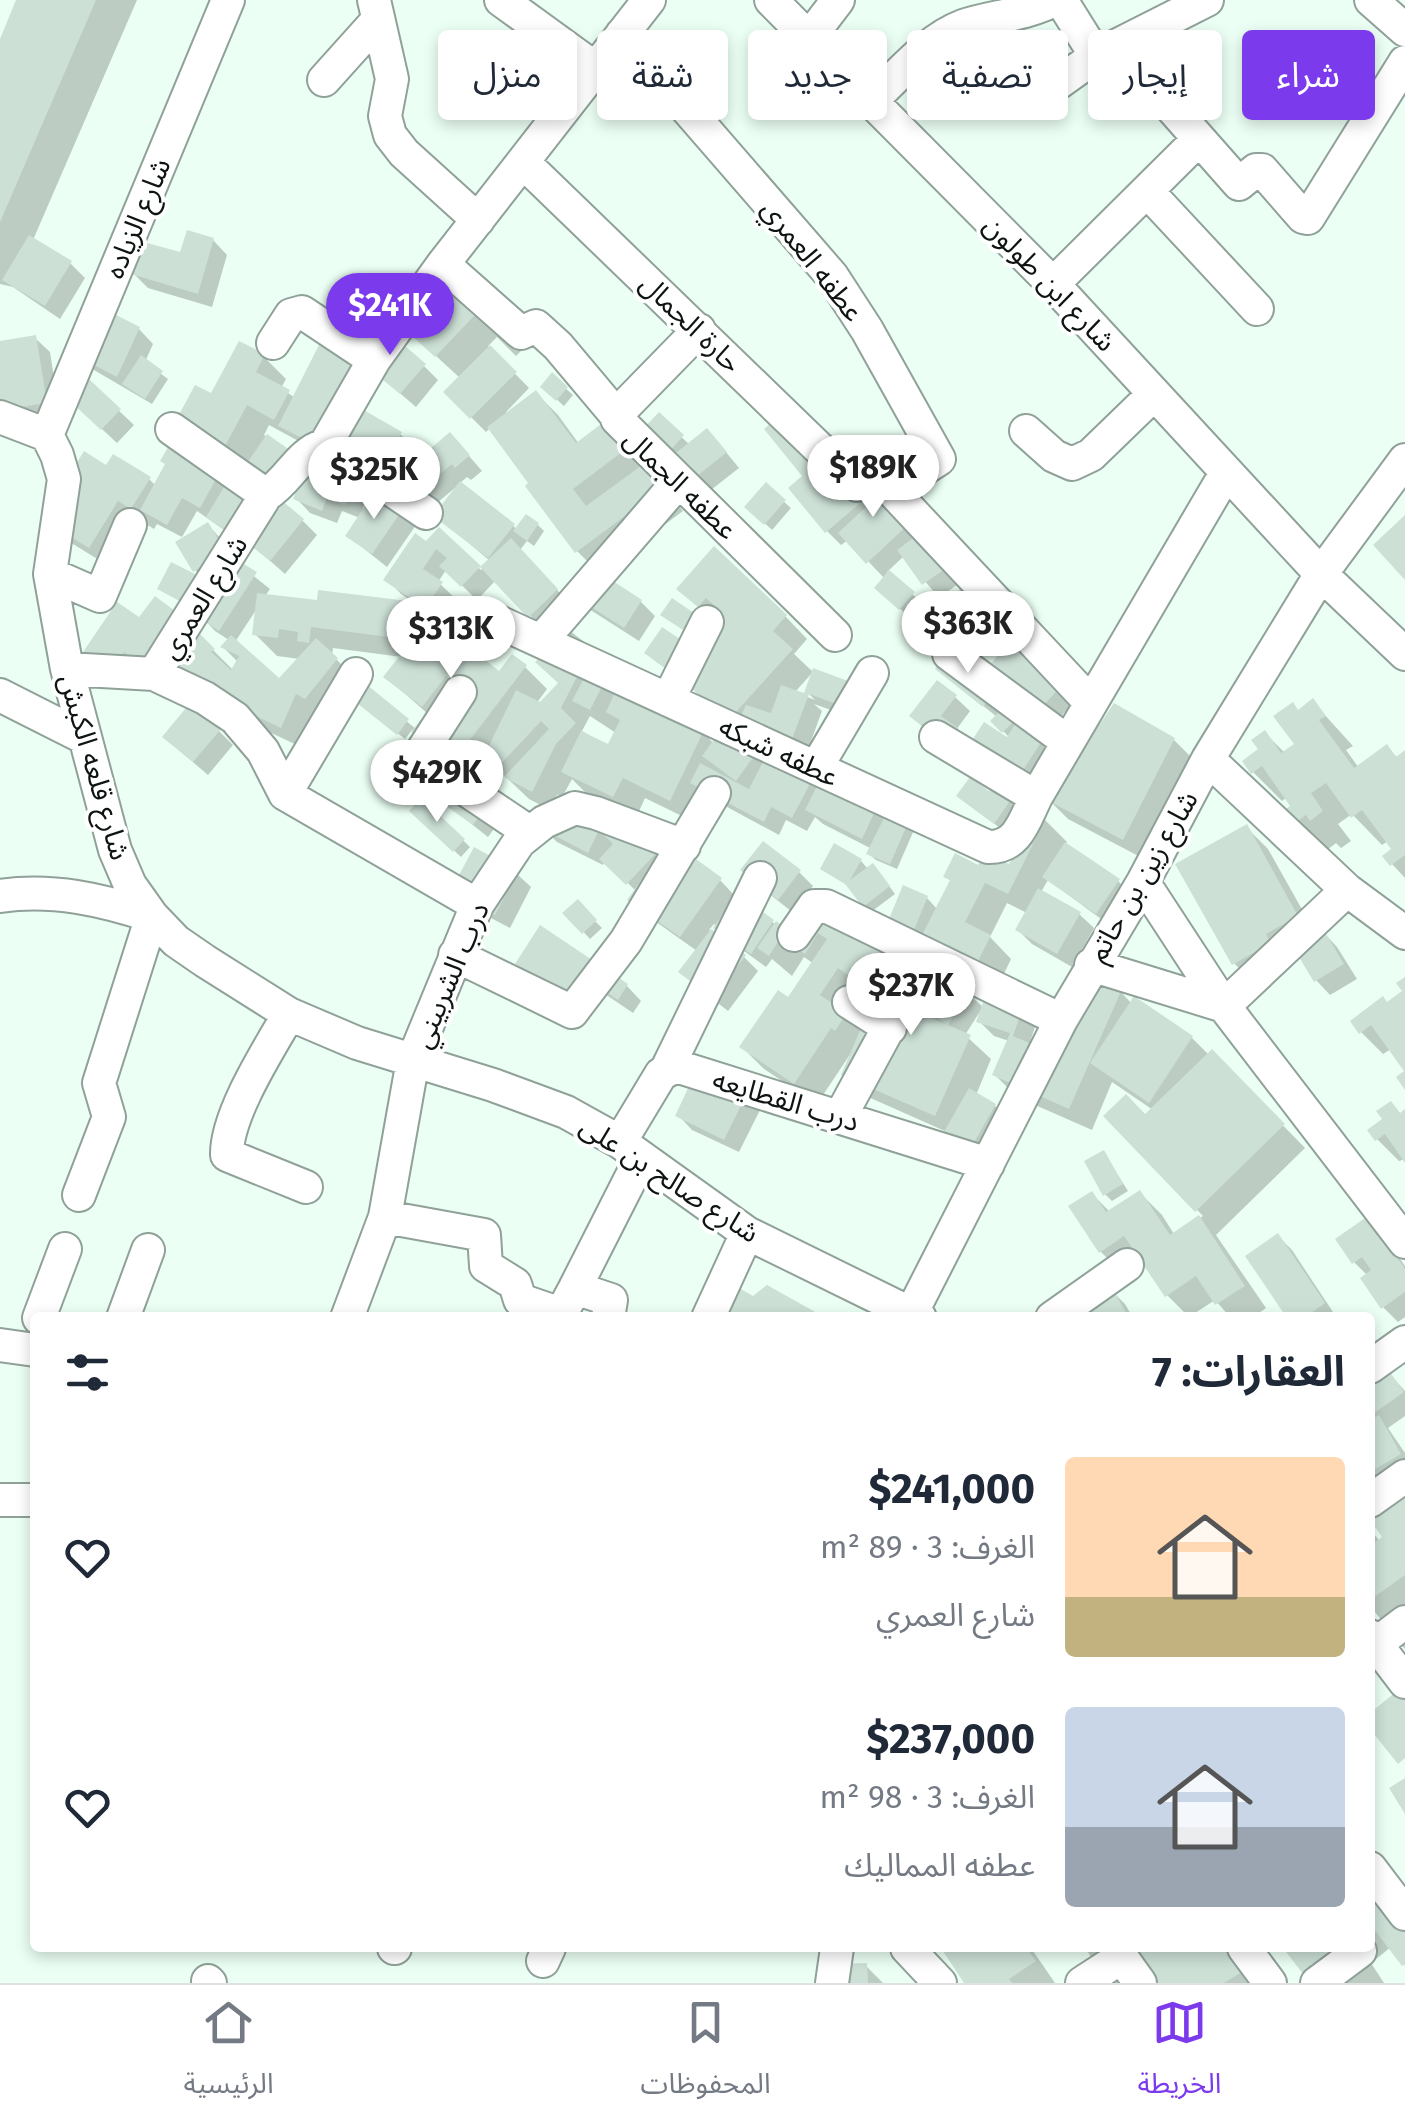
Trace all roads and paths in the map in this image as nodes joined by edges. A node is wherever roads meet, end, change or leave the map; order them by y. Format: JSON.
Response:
{"nodes":[{"id":1,"x":228,"y":0,"type":"edge"},
{"id":2,"x":501,"y":0,"type":"edge"},
{"id":3,"x":649,"y":0,"type":"edge"},
{"id":4,"x":771,"y":0,"type":"edge"},
{"id":5,"x":838,"y":0,"type":"edge"},
{"id":6,"x":1057,"y":0,"type":"edge"},
{"id":7,"x":1206,"y":0,"type":"edge"},
{"id":8,"x":1371,"y":0,"type":"edge"},
{"id":9,"x":375,"y":11,"type":"edge"},
{"id":10,"x":625,"y":30,"type":"edge"},
{"id":11,"x":802,"y":30,"type":"edge"},
{"id":12,"x":816,"y":30,"type":"edge"},
{"id":13,"x":1149,"y":30,"type":"edge"},
{"id":14,"x":1405,"y":30,"type":"edge"},
{"id":15,"x":1088,"y":32,"type":"edge"},
{"id":16,"x":1405,"y":62,"type":"edge"},
{"id":17,"x":596,"y":68,"type":"joint"},
{"id":18,"x":324,"y":80,"type":"dead end"},
{"id":19,"x":887,"y":86,"type":"edge"},
{"id":20,"x":887,"y":116,"type":"edge"},
{"id":21,"x":697,"y":120,"type":"edge"},
{"id":22,"x":1179,"y":120,"type":"edge"},
{"id":23,"x":1199,"y":139,"type":"junction"},
{"id":24,"x":523,"y":162,"type":"junction"},
{"id":25,"x":1147,"y":191,"type":"junction"},
{"id":26,"x":478,"y":220,"type":"junction"},
{"id":27,"x":444,"y":264,"type":"junction"},
{"id":28,"x":1053,"y":284,"type":"junction"},
{"id":29,"x":1257,"y":309,"type":"dead end"},
{"id":30,"x":699,"y":330,"type":"junction"},
{"id":31,"x":274,"y":343,"type":"dead end"},
{"id":32,"x":374,"y":360,"type":"junction"},
{"id":33,"x":1154,"y":394,"type":"junction"},
{"id":34,"x":616,"y":415,"type":"junction"},
{"id":35,"x":0,"y":417,"type":"edge"},
{"id":36,"x":172,"y":430,"type":"dead end"},
{"id":37,"x":1026,"y":431,"type":"dead end"},
{"id":38,"x":46,"y":435,"type":"junction"},
{"id":39,"x":325,"y":445,"type":"junction"},
{"id":40,"x":1405,"y":460,"type":"edge"},
{"id":41,"x":1226,"y":473,"type":"junction"},
{"id":42,"x":678,"y":482,"type":"junction"},
{"id":43,"x":857,"y":485,"type":"dead end"},
{"id":44,"x":266,"y":495,"type":"junction"},
{"id":45,"x":426,"y":513,"type":"dead end"},
{"id":46,"x":130,"y":525,"type":"dead end"},
{"id":47,"x":50,"y":574,"type":"junction"},
{"id":48,"x":1320,"y":574,"type":"junction"},
{"id":49,"x":488,"y":617,"type":"dead end"},
{"id":50,"x":707,"y":622,"type":"dead end"},
{"id":51,"x":834,"y":634,"type":"dead end"},
{"id":52,"x":541,"y":642,"type":"junction"},
{"id":53,"x":948,"y":654,"type":"dead end"},
{"id":54,"x":1405,"y":654,"type":"edge"},
{"id":55,"x":67,"y":669,"type":"junction"},
{"id":56,"x":872,"y":673,"type":"dead end"},
{"id":57,"x":154,"y":674,"type":"junction"},
{"id":58,"x":356,"y":674,"type":"dead end"},
{"id":59,"x":460,"y":692,"type":"dead end"},
{"id":60,"x":0,"y":695,"type":"edge"},
{"id":61,"x":668,"y":700,"type":"junction"},
{"id":62,"x":1090,"y":703,"type":"junction"},
{"id":63,"x":83,"y":736,"type":"junction"},
{"id":64,"x":936,"y":736,"type":"dead end"},
{"id":65,"x":1068,"y":742,"type":"junction"},
{"id":66,"x":1208,"y":758,"type":"junction"},
{"id":67,"x":816,"y":768,"type":"junction"},
{"id":68,"x":714,"y":792,"type":"dead end"},
{"id":69,"x":285,"y":794,"type":"junction"},
{"id":70,"x":1036,"y":796,"type":"junction"},
{"id":71,"x":529,"y":832,"type":"junction"},
{"id":72,"x":684,"y":846,"type":"junction"},
{"id":73,"x":114,"y":850,"type":"junction"},
{"id":74,"x":760,"y":878,"type":"dead end"},
{"id":75,"x":1143,"y":882,"type":"junction"},
{"id":76,"x":1347,"y":890,"type":"junction"},
{"id":77,"x":0,"y":896,"type":"edge"},
{"id":78,"x":106,"y":902,"type":"junction"},
{"id":79,"x":476,"y":905,"type":"junction"},
{"id":80,"x":152,"y":916,"type":"junction"},
{"id":81,"x":1405,"y":933,"type":"edge"},
{"id":82,"x":794,"y":936,"type":"dead end"},
{"id":83,"x":456,"y":955,"type":"junction"},
{"id":84,"x":928,"y":957,"type":"junction"},
{"id":85,"x":1091,"y":965,"type":"junction"},
{"id":86,"x":849,"y":1002,"type":"dead end"},
{"id":87,"x":1224,"y":1006,"type":"junction"},
{"id":88,"x":290,"y":1014,"type":"junction"},
{"id":89,"x":1062,"y":1020,"type":"junction"},
{"id":90,"x":890,"y":1028,"type":"junction"},
{"id":91,"x":413,"y":1060,"type":"junction"},
{"id":92,"x":668,"y":1068,"type":"junction"},
{"id":93,"x":840,"y":1116,"type":"junction"},
{"id":94,"x":630,"y":1150,"type":"junction"},
{"id":95,"x":988,"y":1164,"type":"junction"},
{"id":96,"x":306,"y":1187,"type":"dead end"},
{"id":97,"x":79,"y":1195,"type":"dead end"},
{"id":98,"x":385,"y":1217,"type":"junction"},
{"id":99,"x":746,"y":1233,"type":"junction"},
{"id":100,"x":1405,"y":1242,"type":"edge"},
{"id":101,"x":65,"y":1249,"type":"dead end"},
{"id":102,"x":148,"y":1250,"type":"dead end"},
{"id":103,"x":1127,"y":1265,"type":"dead end"},
{"id":104,"x":576,"y":1288,"type":"junction"},
{"id":105,"x":40,"y":1312,"type":"edge"},
{"id":106,"x":124,"y":1312,"type":"edge"},
{"id":107,"x":349,"y":1312,"type":"edge"},
{"id":108,"x":555,"y":1312,"type":"edge"},
{"id":109,"x":562,"y":1312,"type":"edge"},
{"id":110,"x":609,"y":1312,"type":"edge"},
{"id":111,"x":711,"y":1312,"type":"edge"},
{"id":112,"x":910,"y":1312,"type":"edge"},
{"id":113,"x":917,"y":1312,"type":"edge"},
{"id":114,"x":1060,"y":1312,"type":"edge"},
{"id":115,"x":1405,"y":1342,"type":"edge"},
{"id":116,"x":1375,"y":1363,"type":"edge"},
{"id":117,"x":1405,"y":1476,"type":"edge"},
{"id":118,"x":1375,"y":1498,"type":"edge"},
{"id":119,"x":0,"y":1500,"type":"edge"},
{"id":120,"x":30,"y":1500,"type":"edge"},
{"id":121,"x":1405,"y":1622,"type":"edge"},
{"id":122,"x":1375,"y":1639,"type":"edge"},
{"id":123,"x":1375,"y":1643,"type":"edge"},
{"id":124,"x":1405,"y":1682,"type":"edge"},
{"id":125,"x":1375,"y":1875,"type":"edge"},
{"id":126,"x":1405,"y":1914,"type":"edge"},
{"id":127,"x":836,"y":1952,"type":"edge"},
{"id":128,"x":911,"y":1952,"type":"edge"},
{"id":129,"x":1247,"y":1952,"type":"edge"},
{"id":130,"x":1359,"y":1952,"type":"edge"},
{"id":131,"x":1126,"y":1962,"type":"edge"},
{"id":132,"x":832,"y":1983,"type":"edge"},
{"id":133,"x":940,"y":1983,"type":"edge"},
{"id":134,"x":1082,"y":1983,"type":"edge"},
{"id":135,"x":1270,"y":1983,"type":"edge"},
{"id":136,"x":1318,"y":1983,"type":"edge"}],
"edges":[{"from":1,"to":38,"type":"street","name":"شارع الزياده"},
{"from":2,"to":17,"type":"street"},
{"from":3,"to":10,"type":"street","name":"شارع العمري"},
{"from":4,"to":11,"type":"street","name":"شارع ابن طولون"},
{"from":5,"to":12,"type":"street"},
{"from":6,"to":15,"type":"street"},
{"from":6,"to":19,"type":"street"},
{"from":7,"to":13,"type":"street"},
{"from":8,"to":14,"type":"street"},
{"from":9,"to":18,"type":"street"},
{"from":9,"to":26,"type":"street"},
{"from":16,"to":23,"type":"street"},
{"from":17,"to":24,"type":"street","name":"شارع العمري"},
{"from":20,"to":28,"type":"street","name":"شارع ابن طولون"},
{"from":21,"to":62,"type":"street","name":"عطفه العمري"},
{"from":22,"to":23,"type":"street"},
{"from":23,"to":25,"type":"street"},
{"from":24,"to":26,"type":"street","name":"شارع العمري"},
{"from":24,"to":30,"type":"street","name":"حارة الجمال"},
{"from":25,"to":28,"type":"street"},
{"from":25,"to":29,"type":"street"},
{"from":26,"to":27,"type":"street","name":"شارع العمري"},
{"from":27,"to":32,"type":"street","name":"شارع العمري"},
{"from":27,"to":34,"type":"street"},
{"from":28,"to":33,"type":"street","name":"شارع ابن طولون"},
{"from":30,"to":34,"type":"street","name":"عطفه الجمال"},
{"from":30,"to":43,"type":"street","name":"حارة الجمال"},
{"from":31,"to":32,"type":"street"},
{"from":32,"to":39,"type":"street","name":"شارع العمري"},
{"from":33,"to":37,"type":"street"},
{"from":33,"to":41,"type":"street","name":"شارع ابن طولون"},
{"from":34,"to":42,"type":"street","name":"عطفه الجمال"},
{"from":35,"to":38,"type":"street"},
{"from":36,"to":44,"type":"street"},
{"from":38,"to":47,"type":"street","name":"شارع قلعه الكبش"},
{"from":39,"to":44,"type":"street","name":"شارع العمري"},
{"from":39,"to":45,"type":"street"},
{"from":40,"to":48,"type":"street","name":"شارع زين بن حاتم"},
{"from":41,"to":48,"type":"street","name":"شارع ابن طولون"},
{"from":41,"to":62,"type":"street"},
{"from":42,"to":51,"type":"street","name":"عطفه الجمال"},
{"from":42,"to":52,"type":"street"},
{"from":44,"to":57,"type":"street","name":"شارع العمري"},
{"from":46,"to":47,"type":"street"},
{"from":47,"to":55,"type":"street","name":"شارع قلعه الكبش"},
{"from":48,"to":54,"type":"street","name":"شارع ابن طولون"},
{"from":48,"to":66,"type":"street","name":"شارع زين بن حاتم"},
{"from":49,"to":52,"type":"street","name":"عطفه شبكه"},
{"from":50,"to":61,"type":"street"},
{"from":52,"to":61,"type":"street","name":"عطفه شبكه"},
{"from":53,"to":65,"type":"street"},
{"from":55,"to":57,"type":"street"},
{"from":55,"to":63,"type":"street","name":"شارع قلعه الكبش"},
{"from":56,"to":67,"type":"street"},
{"from":57,"to":69,"type":"street"},
{"from":58,"to":69,"type":"street"},
{"from":59,"to":71,"type":"street"},
{"from":60,"to":63,"type":"street"},
{"from":61,"to":67,"type":"street","name":"عطفه شبكه"},
{"from":62,"to":65,"type":"street"},
{"from":63,"to":73,"type":"street","name":"شارع قلعه الكبش"},
{"from":64,"to":70,"type":"street"},
{"from":65,"to":70,"type":"street"},
{"from":66,"to":75,"type":"street","name":"شارع زين بن حاتم"},
{"from":66,"to":76,"type":"street"},
{"from":67,"to":70,"type":"street","name":"عطفه شبكه"},
{"from":68,"to":72,"type":"street"},
{"from":69,"to":79,"type":"street"},
{"from":71,"to":72,"type":"street","name":"درب الشربيني"},
{"from":71,"to":79,"type":"street","name":"درب الشربيني"},
{"from":72,"to":83,"type":"street"},
{"from":73,"to":78,"type":"street"},
{"from":73,"to":80,"type":"street","name":"شارع قلعه الكبش"},
{"from":74,"to":92,"type":"street"},
{"from":75,"to":85,"type":"street","name":"شارع زين بن حاتم"},
{"from":75,"to":87,"type":"street"},
{"from":76,"to":81,"type":"street"},
{"from":76,"to":87,"type":"street"},
{"from":77,"to":78,"type":"street"},
{"from":78,"to":80,"type":"street"},
{"from":79,"to":83,"type":"street","name":"درب الشربيني"},
{"from":80,"to":88,"type":"street","name":"شارع قلعه الكبش"},
{"from":80,"to":97,"type":"street"},
{"from":82,"to":84,"type":"street"},
{"from":83,"to":91,"type":"street","name":"درب الشربيني"},
{"from":84,"to":89,"type":"street"},
{"from":84,"to":90,"type":"street"},
{"from":85,"to":87,"type":"street"},
{"from":85,"to":89,"type":"street","name":"شارع زين بن حاتم"},
{"from":86,"to":90,"type":"street"},
{"from":87,"to":100,"type":"street"},
{"from":88,"to":91,"type":"street","name":"شارع قلعه الكبش"},
{"from":88,"to":96,"type":"street"},
{"from":89,"to":95,"type":"street","name":"شارع زين بن حاتم"},
{"from":90,"to":93,"type":"street"},
{"from":91,"to":94,"type":"street","name":"شارع صالح بن على"},
{"from":91,"to":98,"type":"street","name":"درب الشربيني"},
{"from":92,"to":93,"type":"street","name":"درب القطايعه"},
{"from":92,"to":94,"type":"street"},
{"from":93,"to":95,"type":"street","name":"درب القطايعه"},
{"from":94,"to":99,"type":"street","name":"شارع صالح بن على"},
{"from":94,"to":104,"type":"street"},
{"from":95,"to":113,"type":"street","name":"شارع زين بن حاتم"},
{"from":98,"to":107,"type":"street","name":"درب الشربيني"},
{"from":98,"to":108,"type":"street"},
{"from":99,"to":111,"type":"street"},
{"from":99,"to":112,"type":"street","name":"شارع صالح بن على"},
{"from":101,"to":105,"type":"street"},
{"from":102,"to":106,"type":"street"},
{"from":103,"to":114,"type":"street"},
{"from":104,"to":109,"type":"street"},
{"from":104,"to":110,"type":"street"},
{"from":115,"to":116,"type":"street"},
{"from":117,"to":118,"type":"street"},
{"from":119,"to":120,"type":"street"},
{"from":121,"to":122,"type":"street"},
{"from":123,"to":124,"type":"street"},
{"from":125,"to":126,"type":"street"},
{"from":127,"to":132,"type":"street"},
{"from":128,"to":133,"type":"street"},
{"from":129,"to":135,"type":"street"},
{"from":130,"to":136,"type":"street"},
{"from":131,"to":134,"type":"street"}]}
